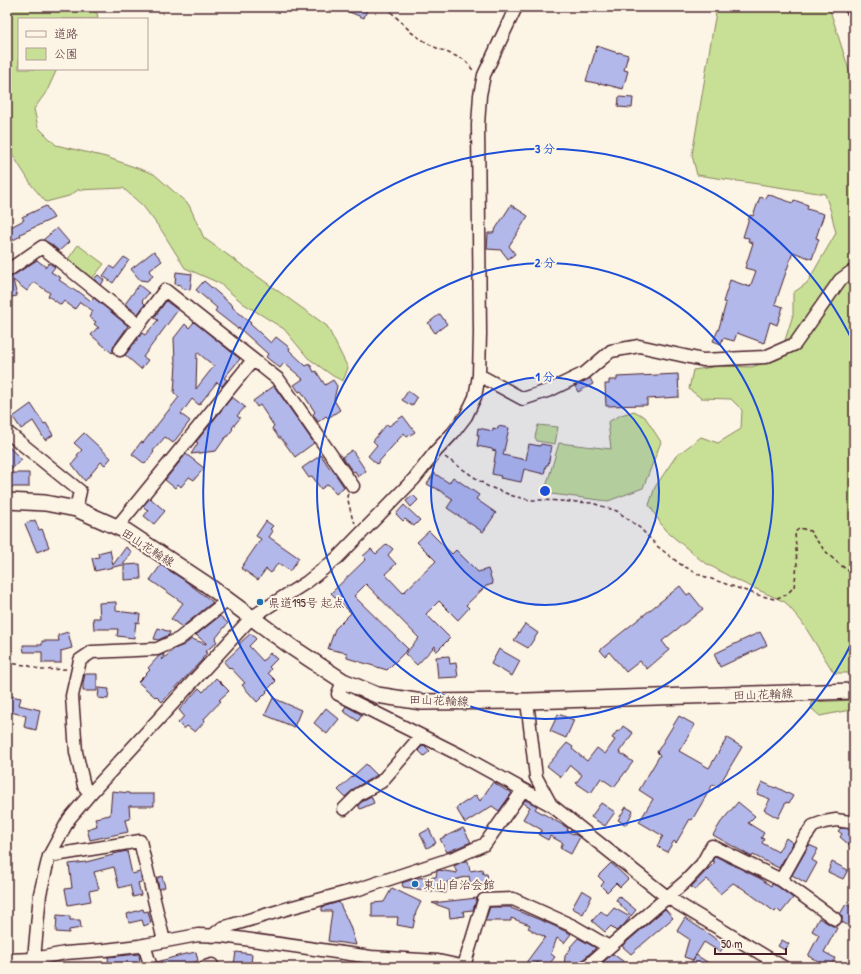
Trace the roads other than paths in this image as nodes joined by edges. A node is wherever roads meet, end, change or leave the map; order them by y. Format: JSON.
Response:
{"nodes":[{"id":1,"x":516,"y":7,"type":"edge"},
{"id":2,"x":854,"y":270,"type":"edge"},
{"id":3,"x":7,"y":271,"type":"edge"},
{"id":4,"x":139,"y":325,"type":"junction"},
{"id":5,"x":120,"y":350,"type":"dead end"},
{"id":6,"x":253,"y":360,"type":"junction"},
{"id":7,"x":479,"y":375,"type":"junction"},
{"id":8,"x":7,"y":432,"type":"edge"},
{"id":9,"x":353,"y":486,"type":"road end"},
{"id":10,"x":7,"y":501,"type":"edge"},
{"id":11,"x":76,"y":509,"type":"junction"},
{"id":12,"x":117,"y":527,"type":"junction"},
{"id":13,"x":228,"y":600,"type":"junction"},
{"id":14,"x":252,"y":618,"type":"junction"},
{"id":15,"x":343,"y":681,"type":"junction"},
{"id":16,"x":854,"y":691,"type":"edge"},
{"id":17,"x":527,"y":701,"type":"junction"},
{"id":18,"x":421,"y":736,"type":"junction"},
{"id":19,"x":523,"y":790,"type":"junction"},
{"id":20,"x":90,"y":794,"type":"junction"},
{"id":21,"x":551,"y":806,"type":"junction"},
{"id":22,"x":344,"y":809,"type":"dead end"},
{"id":23,"x":850,"y":822,"type":"dead end"},
{"id":24,"x":49,"y":856,"type":"junction"},
{"id":25,"x":781,"y":880,"type":"junction"},
{"id":26,"x":667,"y":897,"type":"junction"},
{"id":27,"x":835,"y":919,"type":"dead end"},
{"id":28,"x":212,"y":936,"type":"junction"},
{"id":29,"x":164,"y":941,"type":"junction"},
{"id":30,"x":144,"y":945,"type":"junction"},
{"id":31,"x":609,"y":947,"type":"junction"},
{"id":32,"x":7,"y":960,"type":"edge"},
{"id":33,"x":34,"y":963,"type":"edge"},
{"id":34,"x":151,"y":967,"type":"edge"},
{"id":35,"x":465,"y":967,"type":"edge"},
{"id":36,"x":586,"y":967,"type":"edge"},
{"id":37,"x":783,"y":967,"type":"edge"}],
"edges":[{"from":1,"to":7,"type":"street"},
{"from":2,"to":7,"type":"street"},
{"from":3,"to":4,"type":"street"},
{"from":4,"to":5,"type":"street"},
{"from":4,"to":6,"type":"street"},
{"from":6,"to":9,"type":"street"},
{"from":6,"to":12,"type":"street"},
{"from":7,"to":14,"type":"street"},
{"from":8,"to":11,"type":"street"},
{"from":10,"to":11,"type":"main road","name":"田山花輪線"},
{"from":11,"to":12,"type":"main road","name":"田山花輪線"},
{"from":12,"to":13,"type":"main road","name":"田山花輪線"},
{"from":13,"to":14,"type":"main road","name":"田山花輪線"},
{"from":13,"to":20,"type":"street"},
{"from":14,"to":15,"type":"main road","name":"田山花輪線"},
{"from":14,"to":20,"type":"street"},
{"from":15,"to":17,"type":"main road","name":"田山花輪線"},
{"from":15,"to":18,"type":"street"},
{"from":16,"to":17,"type":"main road","name":"田山花輪線"},
{"from":17,"to":21,"type":"street"},
{"from":18,"to":19,"type":"street"},
{"from":18,"to":22,"type":"street"},
{"from":19,"to":21,"type":"street"},
{"from":19,"to":28,"type":"street"},
{"from":20,"to":24,"type":"street"},
{"from":21,"to":26,"type":"street"},
{"from":23,"to":25,"type":"street"},
{"from":24,"to":29,"type":"street"},
{"from":24,"to":33,"type":"street"},
{"from":25,"to":26,"type":"street"},
{"from":25,"to":27,"type":"street"},
{"from":26,"to":31,"type":"street"},
{"from":26,"to":37,"type":"street"},
{"from":28,"to":29,"type":"street"},
{"from":28,"to":35,"type":"street"},
{"from":29,"to":30,"type":"street"},
{"from":30,"to":33,"type":"street"},
{"from":30,"to":34,"type":"street"},
{"from":31,"to":35,"type":"street"},
{"from":31,"to":36,"type":"street"},
{"from":32,"to":33,"type":"street"}]}
